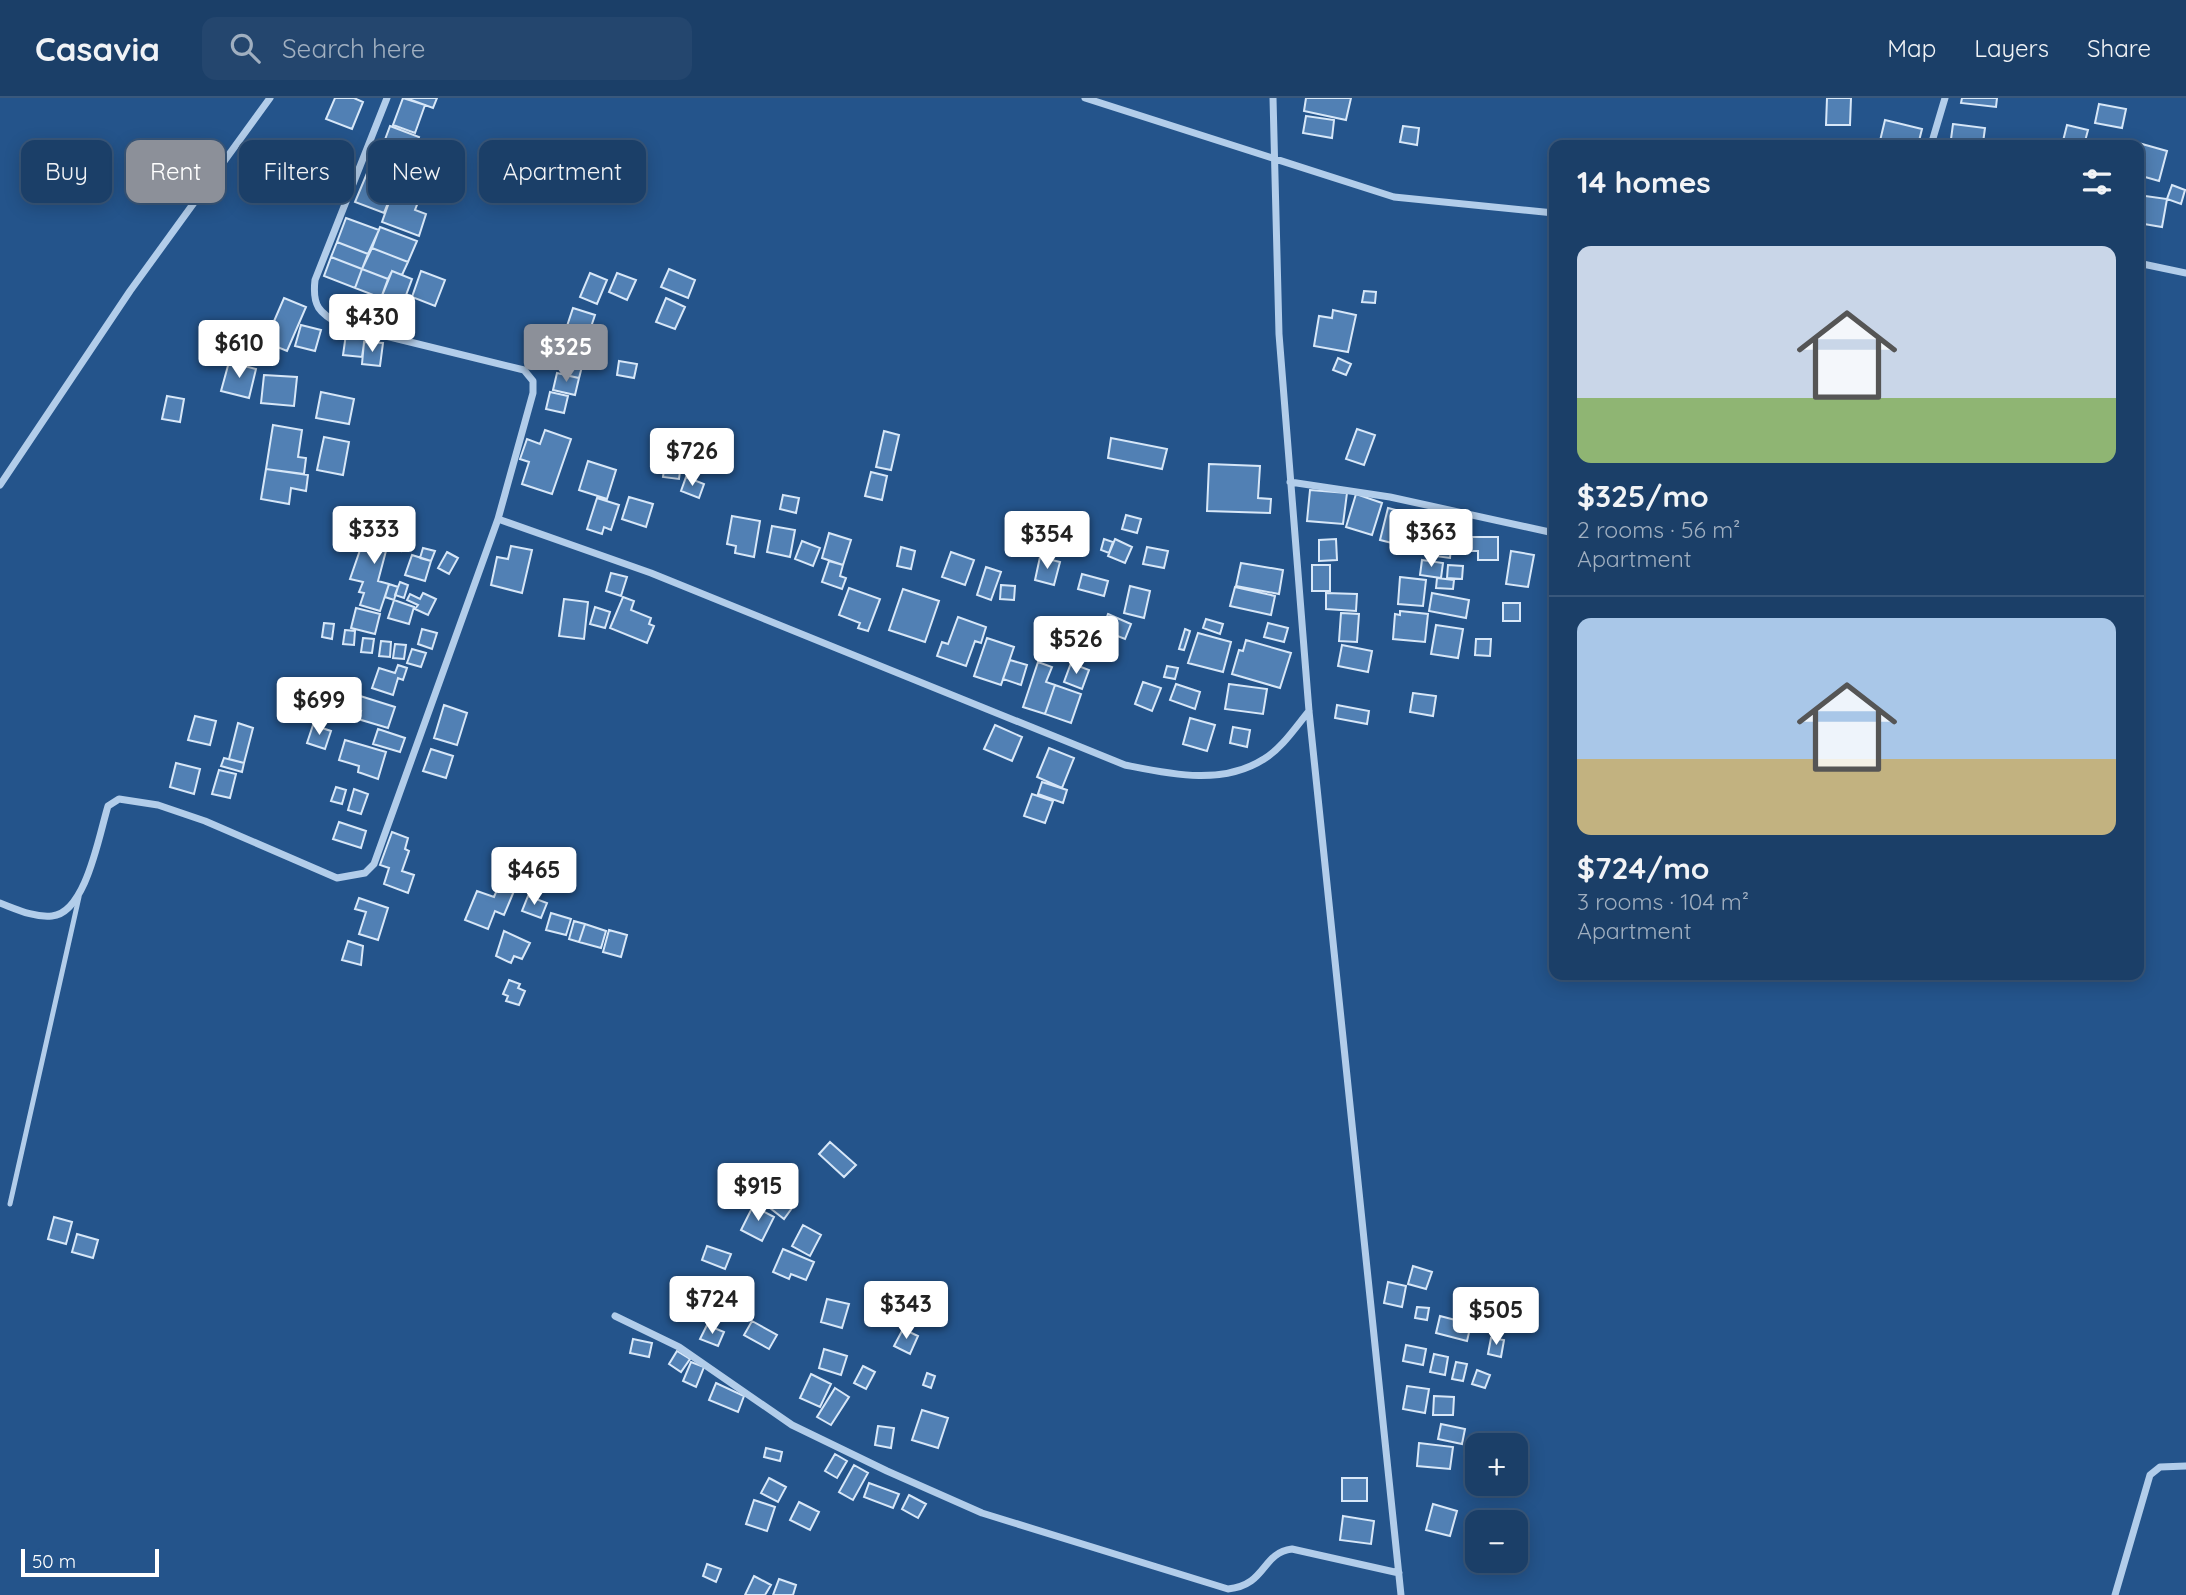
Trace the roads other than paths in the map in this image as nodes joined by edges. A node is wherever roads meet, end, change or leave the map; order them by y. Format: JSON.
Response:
{"nodes":[{"id":1,"x":270,"y":98,"type":"edge"},
{"id":2,"x":387,"y":98,"type":"edge"},
{"id":3,"x":1085,"y":98,"type":"edge"},
{"id":4,"x":1273,"y":98,"type":"edge"},
{"id":5,"x":1945,"y":98,"type":"edge"},
{"id":6,"x":1932,"y":140,"type":"edge"},
{"id":7,"x":1273,"y":160,"type":"junction"},
{"id":8,"x":1549,"y":212,"type":"edge"},
{"id":9,"x":2144,"y":264,"type":"edge"},
{"id":10,"x":2186,"y":273,"type":"edge"},
{"id":11,"x":1290,"y":482,"type":"junction"},
{"id":12,"x":0,"y":485,"type":"edge"},
{"id":13,"x":499,"y":519,"type":"junction"},
{"id":14,"x":1549,"y":532,"type":"edge"},
{"id":15,"x":1309,"y":711,"type":"junction"},
{"id":16,"x":79,"y":897,"type":"junction"},
{"id":17,"x":0,"y":903,"type":"edge"},
{"id":18,"x":10,"y":1204,"type":"dead end"},
{"id":19,"x":615,"y":1316,"type":"dead end"},
{"id":20,"x":2186,"y":1466,"type":"edge"},
{"id":21,"x":1399,"y":1573,"type":"junction"},
{"id":22,"x":1401,"y":1595,"type":"edge"},
{"id":23,"x":2115,"y":1595,"type":"edge"}],
"edges":[{"from":1,"to":12,"type":"street"},
{"from":2,"to":13,"type":"street"},
{"from":3,"to":7,"type":"street"},
{"from":4,"to":7,"type":"street"},
{"from":5,"to":6,"type":"street"},
{"from":7,"to":8,"type":"street"},
{"from":7,"to":11,"type":"street"},
{"from":9,"to":10,"type":"street"},
{"from":11,"to":14,"type":"street"},
{"from":11,"to":15,"type":"street"},
{"from":13,"to":15,"type":"street"},
{"from":13,"to":16,"type":"street"},
{"from":15,"to":21,"type":"street"},
{"from":16,"to":17,"type":"street"},
{"from":16,"to":18,"type":"lane"},
{"from":19,"to":21,"type":"street"},
{"from":20,"to":23,"type":"street"},
{"from":21,"to":22,"type":"street"}]}
